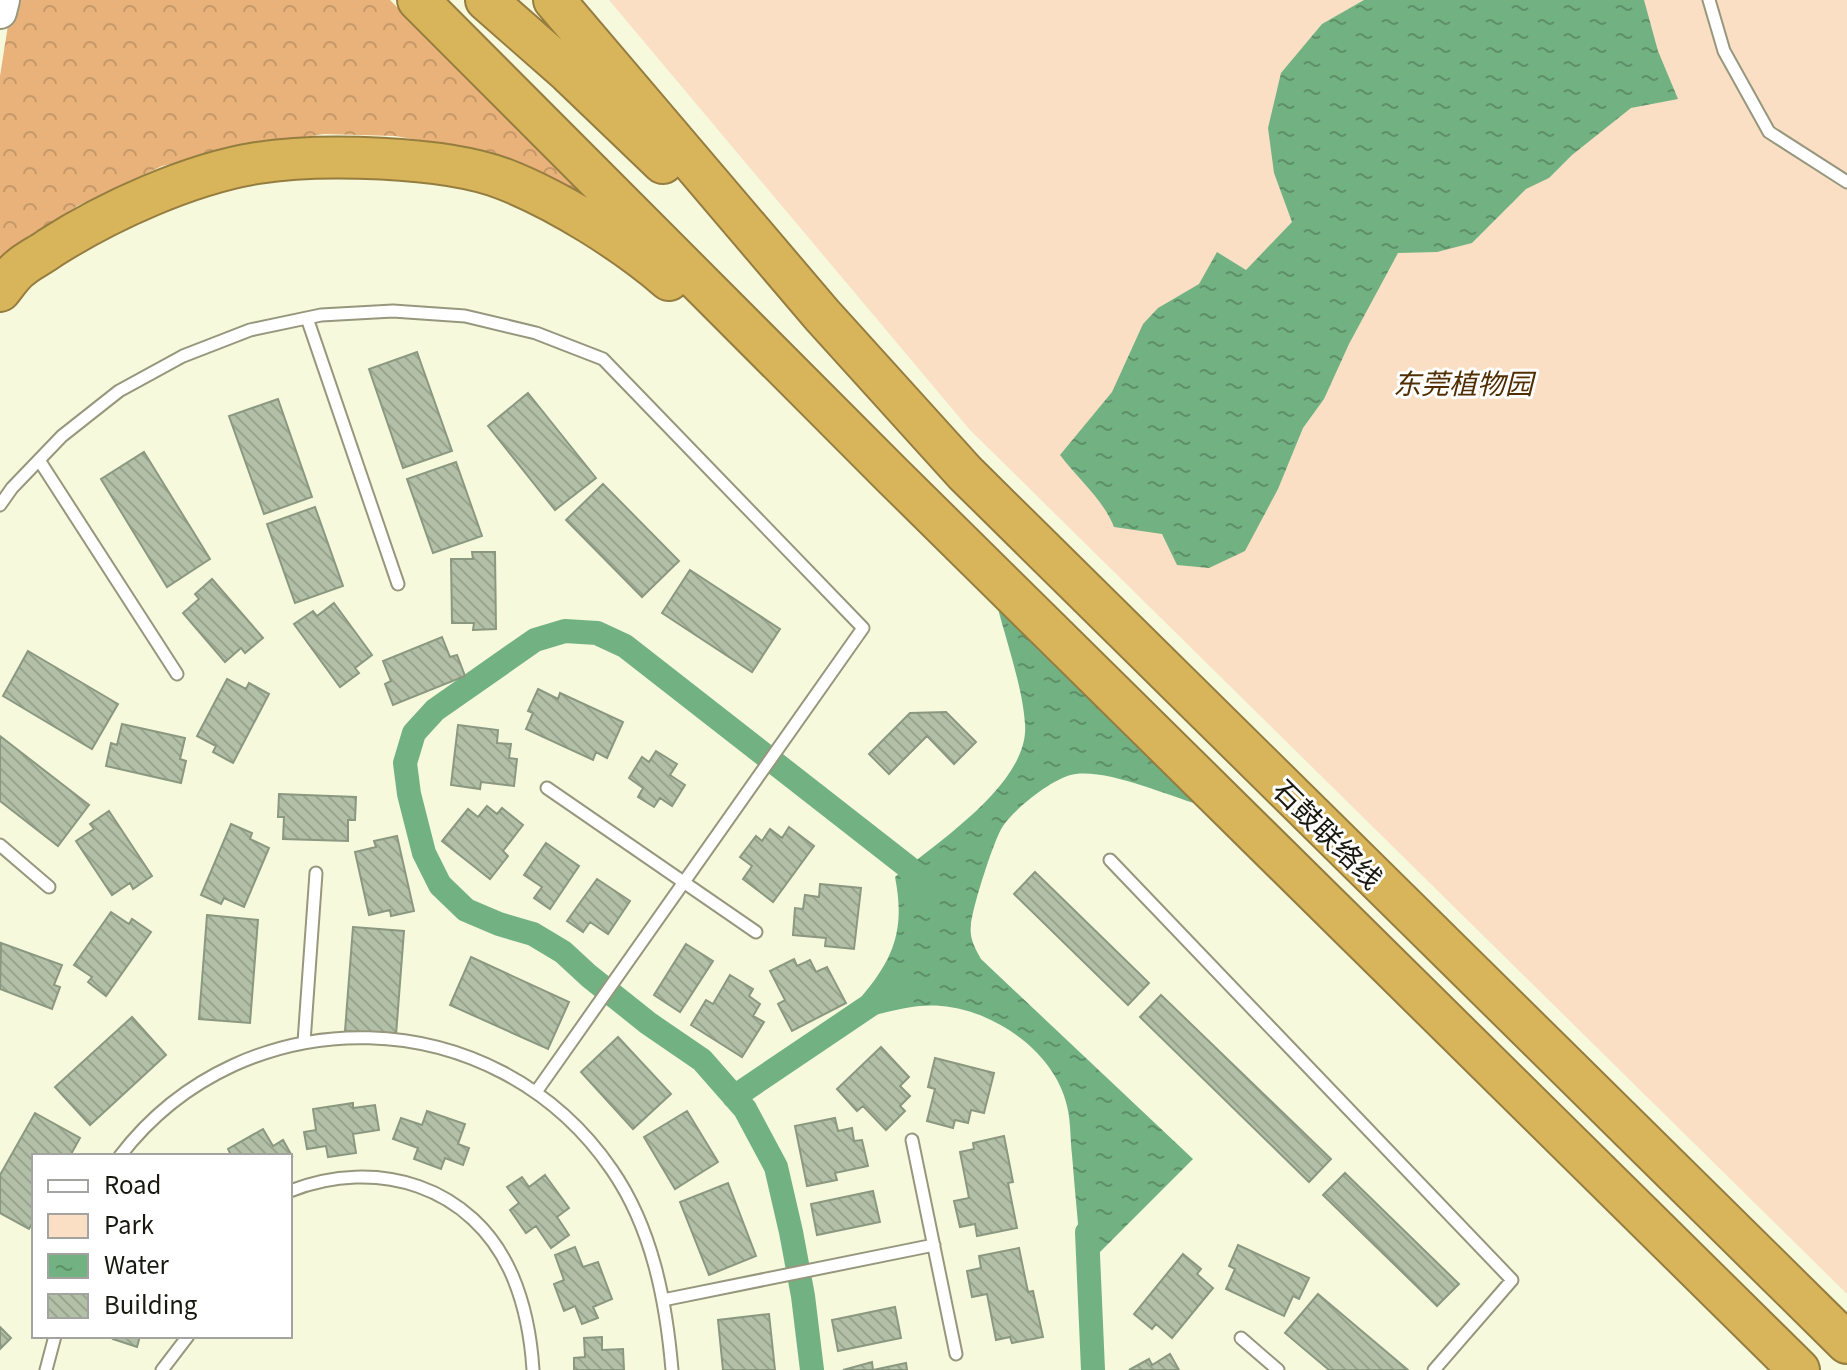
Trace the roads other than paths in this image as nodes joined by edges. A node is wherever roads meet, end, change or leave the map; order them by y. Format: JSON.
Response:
{"nodes":[{"id":1,"x":3,"y":0,"type":"edge"},
{"id":2,"x":418,"y":0,"type":"edge"},
{"id":3,"x":554,"y":0,"type":"edge"},
{"id":4,"x":1709,"y":0,"type":"edge"},
{"id":5,"x":491,"y":6,"type":"edge"},
{"id":6,"x":0,"y":12,"type":"edge"},
{"id":7,"x":1847,"y":182,"type":"edge"},
{"id":8,"x":0,"y":291,"type":"edge"},
{"id":9,"x":822,"y":315,"type":"junction"},
{"id":10,"x":307,"y":318,"type":"junction"},
{"id":11,"x":39,"y":460,"type":"junction"},
{"id":12,"x":892,"y":475,"type":"junction"},
{"id":13,"x":0,"y":505,"type":"edge"},
{"id":14,"x":398,"y":584,"type":"dead end"},
{"id":15,"x":177,"y":674,"type":"dead end"},
{"id":16,"x":547,"y":788,"type":"dead end"},
{"id":17,"x":0,"y":845,"type":"edge"},
{"id":18,"x":1110,"y":860,"type":"dead end"},
{"id":19,"x":316,"y":873,"type":"dead end"},
{"id":20,"x":683,"y":882,"type":"junction"},
{"id":21,"x":49,"y":887,"type":"dead end"},
{"id":22,"x":756,"y":932,"type":"dead end"},
{"id":23,"x":304,"y":1042,"type":"junction"},
{"id":24,"x":536,"y":1092,"type":"junction"},
{"id":25,"x":912,"y":1140,"type":"dead end"},
{"id":26,"x":122,"y":1154,"type":"edge"},
{"id":27,"x":292,"y":1190,"type":"edge"},
{"id":28,"x":934,"y":1245,"type":"junction"},
{"id":29,"x":663,"y":1300,"type":"junction"},
{"id":30,"x":54,"y":1338,"type":"edge"},
{"id":31,"x":186,"y":1338,"type":"edge"},
{"id":32,"x":1241,"y":1338,"type":"dead end"},
{"id":33,"x":1847,"y":1343,"type":"edge"},
{"id":34,"x":956,"y":1354,"type":"dead end"},
{"id":35,"x":46,"y":1370,"type":"edge"},
{"id":36,"x":162,"y":1370,"type":"edge"},
{"id":37,"x":533,"y":1370,"type":"edge"},
{"id":38,"x":672,"y":1370,"type":"edge"},
{"id":39,"x":1278,"y":1370,"type":"edge"},
{"id":40,"x":1434,"y":1370,"type":"edge"},
{"id":41,"x":1799,"y":1370,"type":"edge"}],
"edges":[{"from":1,"to":6,"type":"main road"},
{"from":2,"to":12,"type":"highway"},
{"from":3,"to":9,"type":"highway"},
{"from":4,"to":7,"type":"lane"},
{"from":5,"to":9,"type":"highway"},
{"from":8,"to":12,"type":"highway"},
{"from":9,"to":33,"type":"highway","name":"石鼓联络线"},
{"from":10,"to":11,"type":"lane"},
{"from":10,"to":14,"type":"lane"},
{"from":10,"to":20,"type":"lane"},
{"from":11,"to":13,"type":"lane"},
{"from":11,"to":15,"type":"lane"},
{"from":12,"to":41,"type":"highway","name":"石鼓联络线"},
{"from":16,"to":20,"type":"lane"},
{"from":17,"to":21,"type":"lane"},
{"from":18,"to":40,"type":"lane"},
{"from":19,"to":23,"type":"lane"},
{"from":20,"to":22,"type":"lane"},
{"from":20,"to":24,"type":"lane"},
{"from":23,"to":24,"type":"lane"},
{"from":23,"to":26,"type":"lane"},
{"from":24,"to":29,"type":"lane"},
{"from":25,"to":28,"type":"lane"},
{"from":27,"to":37,"type":"lane"},
{"from":28,"to":29,"type":"lane"},
{"from":28,"to":34,"type":"lane"},
{"from":29,"to":38,"type":"lane"},
{"from":30,"to":35,"type":"lane"},
{"from":31,"to":36,"type":"lane"},
{"from":32,"to":39,"type":"lane"}]}
